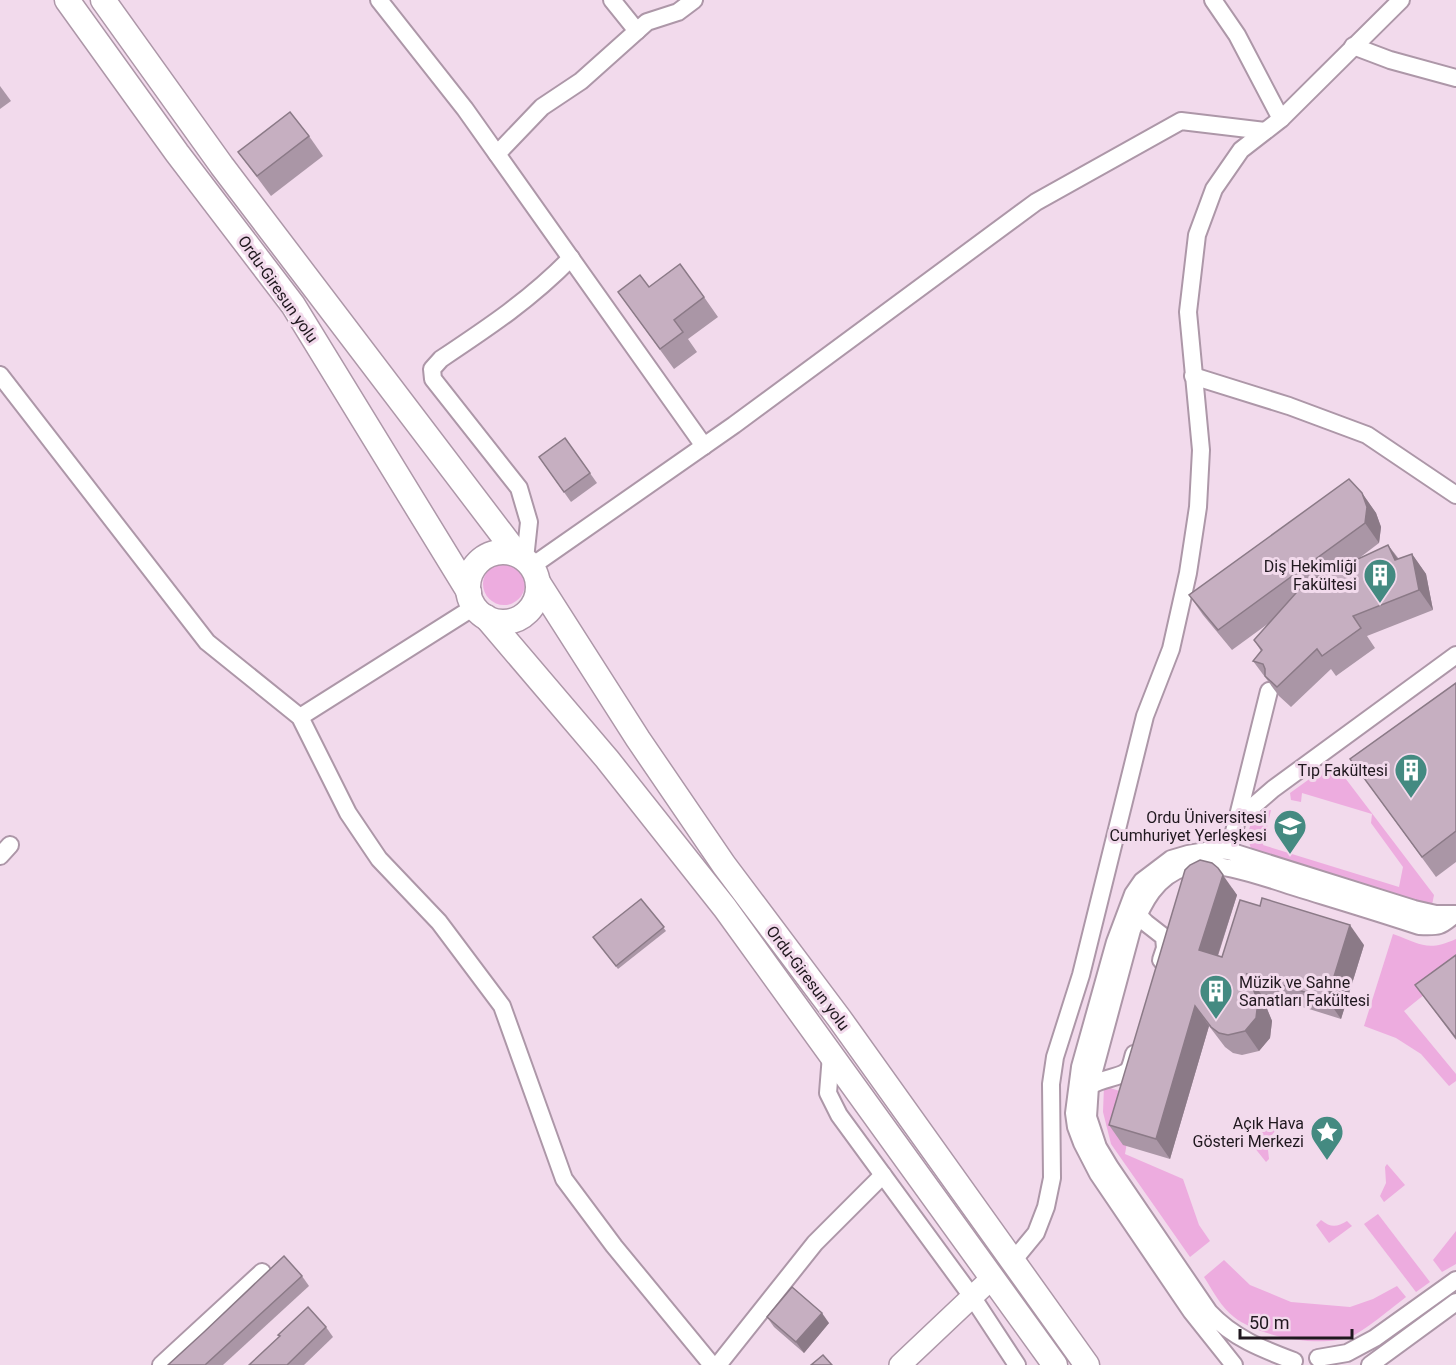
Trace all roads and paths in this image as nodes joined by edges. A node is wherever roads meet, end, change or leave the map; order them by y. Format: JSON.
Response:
{"nodes":[{"id":1,"x":67,"y":0,"type":"edge"},
{"id":2,"x":103,"y":0,"type":"edge"},
{"id":3,"x":379,"y":0,"type":"edge"},
{"id":4,"x":612,"y":0,"type":"edge"},
{"id":5,"x":694,"y":0,"type":"edge"},
{"id":6,"x":1213,"y":0,"type":"edge"},
{"id":7,"x":1401,"y":0,"type":"edge"},
{"id":8,"x":637,"y":31,"type":"junction"},
{"id":9,"x":1353,"y":46,"type":"junction"},
{"id":10,"x":1456,"y":78,"type":"edge"},
{"id":11,"x":1281,"y":119,"type":"junction"},
{"id":12,"x":1265,"y":131,"type":"junction"},
{"id":13,"x":497,"y":154,"type":"junction"},
{"id":14,"x":571,"y":258,"type":"junction"},
{"id":15,"x":0,"y":375,"type":"edge"},
{"id":16,"x":1193,"y":376,"type":"junction"},
{"id":17,"x":705,"y":446,"type":"junction"},
{"id":18,"x":1456,"y":495,"type":"edge"},
{"id":19,"x":528,"y":566,"type":"junction"},
{"id":20,"x":476,"y":606,"type":"junction"},
{"id":21,"x":1456,"y":655,"type":"edge"},
{"id":22,"x":1269,"y":691,"type":"edge"},
{"id":23,"x":300,"y":717,"type":"junction"},
{"id":24,"x":1237,"y":820,"type":"junction"},
{"id":25,"x":1229,"y":851,"type":"junction"},
{"id":26,"x":1456,"y":914,"type":"edge"},
{"id":27,"x":1138,"y":915,"type":"junction"},
{"id":28,"x":1155,"y":980,"type":"edge"},
{"id":29,"x":1140,"y":1034,"type":"edge"},
{"id":30,"x":831,"y":1055,"type":"junction"},
{"id":31,"x":1090,"y":1086,"type":"junction"},
{"id":32,"x":883,"y":1175,"type":"junction"},
{"id":33,"x":1013,"y":1261,"type":"junction"},
{"id":34,"x":262,"y":1272,"type":"dead end"},
{"id":35,"x":992,"y":1278,"type":"junction"},
{"id":36,"x":1456,"y":1280,"type":"edge"},
{"id":37,"x":973,"y":1298,"type":"junction"},
{"id":38,"x":1456,"y":1302,"type":"edge"},
{"id":39,"x":1326,"y":1361,"type":"edge"},
{"id":40,"x":1292,"y":1363,"type":"edge"},
{"id":41,"x":161,"y":1365,"type":"edge"},
{"id":42,"x":712,"y":1365,"type":"edge"},
{"id":43,"x":718,"y":1365,"type":"edge"},
{"id":44,"x":900,"y":1365,"type":"edge"},
{"id":45,"x":1017,"y":1365,"type":"edge"},
{"id":46,"x":1055,"y":1365,"type":"edge"},
{"id":47,"x":1087,"y":1365,"type":"edge"},
{"id":48,"x":1234,"y":1365,"type":"edge"},
{"id":49,"x":1370,"y":1365,"type":"edge"}],
"edges":[{"from":1,"to":20,"type":"highway","name":"Ordu-Giresun yolu"},
{"from":2,"to":19,"type":"highway","name":"Ordu-Giresun yolu"},
{"from":3,"to":13,"type":"street"},
{"from":4,"to":8,"type":"street"},
{"from":5,"to":8,"type":"street"},
{"from":6,"to":11,"type":"street"},
{"from":7,"to":9,"type":"street"},
{"from":8,"to":13,"type":"street"},
{"from":9,"to":10,"type":"street"},
{"from":9,"to":11,"type":"street"},
{"from":11,"to":12,"type":"street"},
{"from":12,"to":16,"type":"street"},
{"from":12,"to":17,"type":"street"},
{"from":13,"to":14,"type":"street"},
{"from":14,"to":17,"type":"street"},
{"from":14,"to":19,"type":"street"},
{"from":15,"to":23,"type":"street"},
{"from":16,"to":18,"type":"street"},
{"from":16,"to":33,"type":"street"},
{"from":17,"to":19,"type":"street"},
{"from":19,"to":20,"type":"highway"},
{"from":19,"to":20,"type":"highway"},
{"from":19,"to":33,"type":"highway","name":"Ordu-Giresun yolu"},
{"from":20,"to":23,"type":"street"},
{"from":20,"to":30,"type":"highway","name":"Ordu-Giresun yolu"},
{"from":21,"to":24,"type":"street"},
{"from":22,"to":24,"type":"street"},
{"from":23,"to":42,"type":"street"},
{"from":24,"to":25,"type":"street"},
{"from":25,"to":26,"type":"street"},
{"from":25,"to":48,"type":"street"},
{"from":26,"to":27,"type":"street"},
{"from":27,"to":28,"type":"street"},
{"from":27,"to":31,"type":"street"},
{"from":29,"to":31,"type":"street"},
{"from":30,"to":32,"type":"street"},
{"from":30,"to":35,"type":"highway","name":"Ordu-Giresun yolu"},
{"from":31,"to":40,"type":"street"},
{"from":32,"to":37,"type":"street"},
{"from":32,"to":43,"type":"street"},
{"from":33,"to":47,"type":"highway","name":"Ordu-Giresun yolu"},
{"from":34,"to":41,"type":"street"},
{"from":35,"to":37,"type":"main road"},
{"from":35,"to":46,"type":"highway","name":"Ordu-Giresun yolu"},
{"from":36,"to":39,"type":"street"},
{"from":37,"to":44,"type":"main road"},
{"from":37,"to":45,"type":"street"},
{"from":38,"to":49,"type":"street"},
{"from":39,"to":40,"type":"street"}]}
